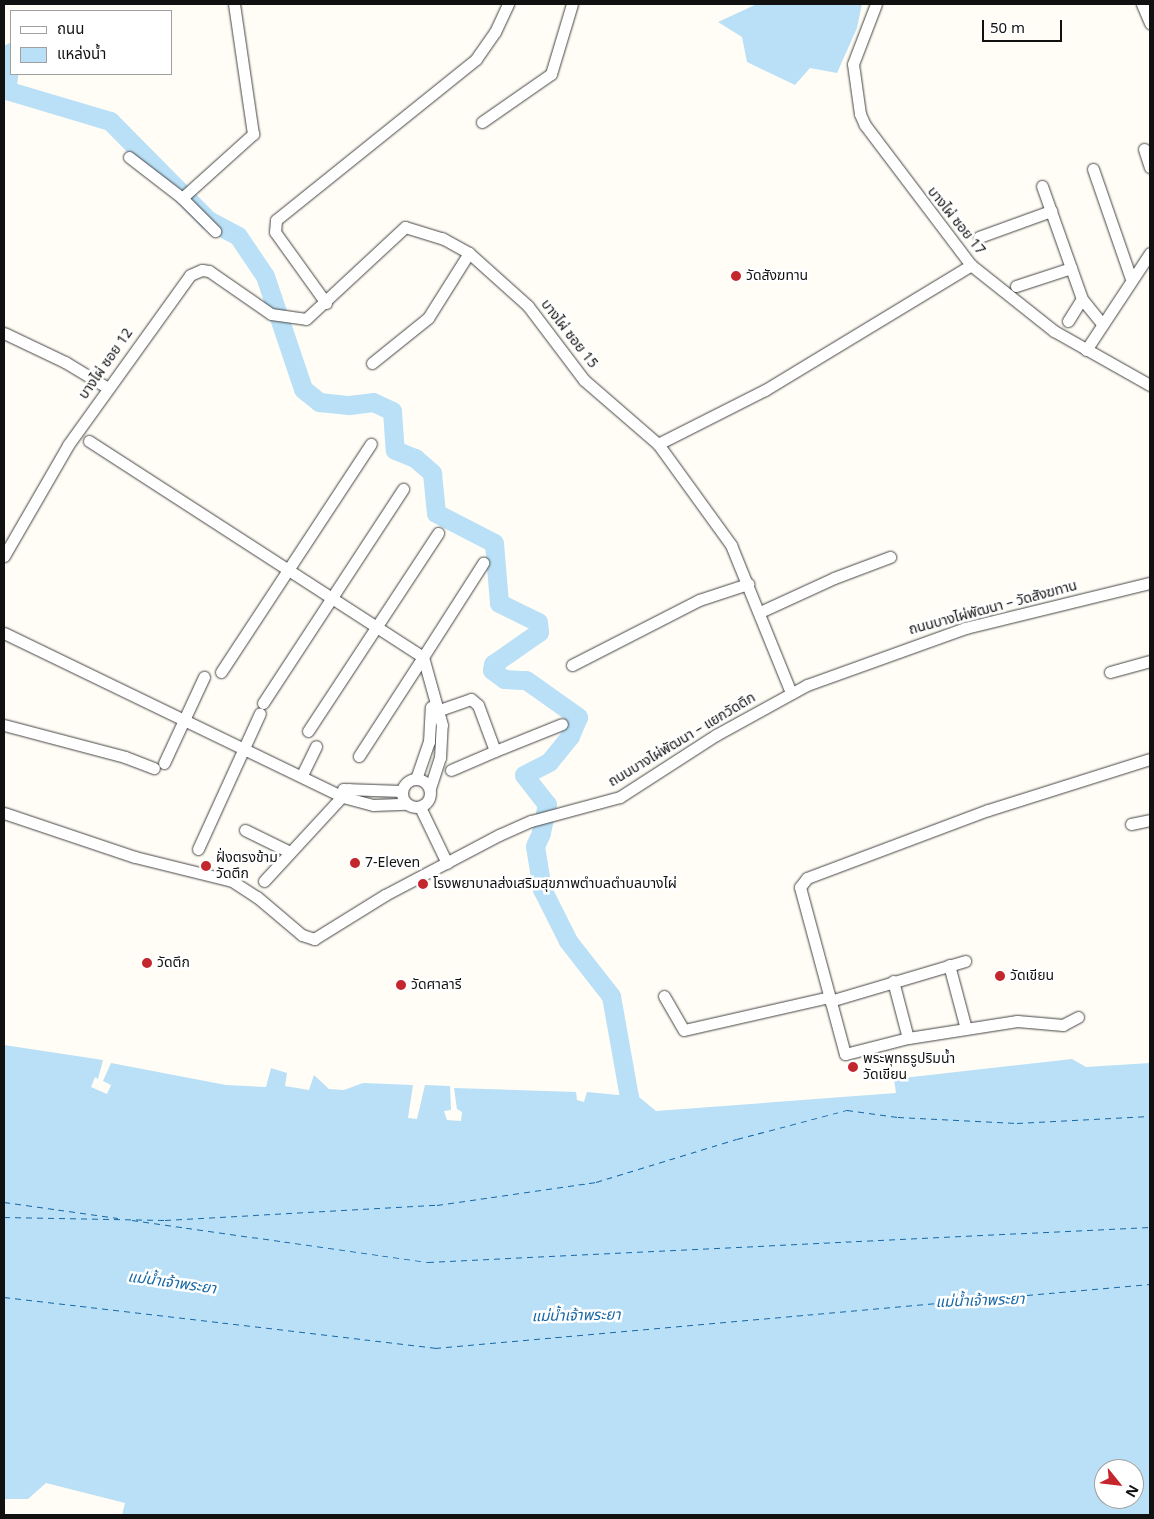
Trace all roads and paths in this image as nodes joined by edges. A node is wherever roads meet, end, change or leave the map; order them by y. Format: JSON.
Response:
{"nodes":[{"id":1,"x":234,"y":4,"type":"edge"},
{"id":2,"x":508,"y":4,"type":"edge"},
{"id":3,"x":572,"y":4,"type":"edge"},
{"id":4,"x":876,"y":4,"type":"edge"},
{"id":5,"x":482,"y":122,"type":"dead end"},
{"id":6,"x":1144,"y":149,"type":"dead end"},
{"id":7,"x":129,"y":156,"type":"dead end"},
{"id":8,"x":1150,"y":167,"type":"edge"},
{"id":9,"x":1093,"y":169,"type":"dead end"},
{"id":10,"x":1042,"y":186,"type":"dead end"},
{"id":11,"x":186,"y":194,"type":"junction"},
{"id":12,"x":1051,"y":211,"type":"junction"},
{"id":13,"x":215,"y":232,"type":"dead end"},
{"id":14,"x":979,"y":237,"type":"dead end"},
{"id":15,"x":469,"y":253,"type":"junction"},
{"id":16,"x":1150,"y":253,"type":"edge"},
{"id":17,"x":971,"y":265,"type":"junction"},
{"id":18,"x":1071,"y":268,"type":"junction"},
{"id":19,"x":1131,"y":279,"type":"junction"},
{"id":20,"x":1016,"y":286,"type":"dead end"},
{"id":21,"x":1082,"y":299,"type":"junction"},
{"id":22,"x":326,"y":303,"type":"junction"},
{"id":23,"x":271,"y":314,"type":"joint"},
{"id":24,"x":1068,"y":321,"type":"dead end"},
{"id":25,"x":1102,"y":324,"type":"junction"},
{"id":26,"x":4,"y":333,"type":"edge"},
{"id":27,"x":1086,"y":350,"type":"junction"},
{"id":28,"x":372,"y":363,"type":"dead end"},
{"id":29,"x":1150,"y":386,"type":"edge"},
{"id":30,"x":108,"y":388,"type":"junction"},
{"id":31,"x":89,"y":441,"type":"dead end"},
{"id":32,"x":370,"y":444,"type":"dead end"},
{"id":33,"x":658,"y":444,"type":"junction"},
{"id":34,"x":403,"y":489,"type":"dead end"},
{"id":35,"x":438,"y":533,"type":"dead end"},
{"id":36,"x":4,"y":556,"type":"edge"},
{"id":37,"x":890,"y":558,"type":"dead end"},
{"id":38,"x":483,"y":563,"type":"dead end"},
{"id":39,"x":289,"y":569,"type":"junction"},
{"id":40,"x":1150,"y":583,"type":"edge"},
{"id":41,"x":748,"y":584,"type":"junction"},
{"id":42,"x":332,"y":597,"type":"junction"},
{"id":43,"x":760,"y":612,"type":"junction"},
{"id":44,"x":378,"y":626,"type":"junction"},
{"id":45,"x":4,"y":633,"type":"edge"},
{"id":46,"x":423,"y":658,"type":"junction"},
{"id":47,"x":1150,"y":662,"type":"edge"},
{"id":48,"x":572,"y":665,"type":"dead end"},
{"id":49,"x":221,"y":672,"type":"dead end"},
{"id":50,"x":1110,"y":672,"type":"dead end"},
{"id":51,"x":204,"y":677,"type":"dead end"},
{"id":52,"x":791,"y":693,"type":"junction"},
{"id":53,"x":435,"y":711,"type":"junction"},
{"id":54,"x":184,"y":721,"type":"junction"},
{"id":55,"x":562,"y":724,"type":"dead end"},
{"id":56,"x":4,"y":725,"type":"edge"},
{"id":57,"x":308,"y":731,"type":"dead end"},
{"id":58,"x":316,"y":746,"type":"dead end"},
{"id":59,"x":243,"y":747,"type":"junction"},
{"id":60,"x":495,"y":751,"type":"junction"},
{"id":61,"x":359,"y":756,"type":"dead end"},
{"id":62,"x":1150,"y":759,"type":"edge"},
{"id":63,"x":450,"y":770,"type":"dead end"},
{"id":64,"x":302,"y":775,"type":"junction"},
{"id":65,"x":416,"y":779,"type":"junction"},
{"id":66,"x":430,"y":788,"type":"junction"},
{"id":67,"x":402,"y":791,"type":"junction"},
{"id":68,"x":346,"y":793,"type":"junction"},
{"id":69,"x":406,"y":804,"type":"junction"},
{"id":70,"x":420,"y":807,"type":"junction"},
{"id":71,"x":4,"y":812,"type":"edge"},
{"id":72,"x":1150,"y":820,"type":"edge"},
{"id":73,"x":1131,"y":824,"type":"dead end"},
{"id":74,"x":245,"y":830,"type":"dead end"},
{"id":75,"x":198,"y":849,"type":"dead end"},
{"id":76,"x":290,"y":852,"type":"junction"},
{"id":77,"x":447,"y":863,"type":"junction"},
{"id":78,"x":264,"y":881,"type":"dead end"},
{"id":79,"x":965,"y":961,"type":"dead end"},
{"id":80,"x":948,"y":965,"type":"junction"},
{"id":81,"x":893,"y":981,"type":"junction"},
{"id":82,"x":664,"y":996,"type":"dead end"},
{"id":83,"x":830,"y":999,"type":"junction"},
{"id":84,"x":1078,"y":1017,"type":"dead end"},
{"id":85,"x":966,"y":1029,"type":"junction"},
{"id":86,"x":908,"y":1038,"type":"junction"}],
"edges":[{"from":1,"to":11,"type":"street"},
{"from":2,"to":22,"type":"street"},
{"from":3,"to":5,"type":"street"},
{"from":4,"to":17,"type":"street","name":"บางไผ่ ซอย 17"},
{"from":6,"to":8,"type":"street"},
{"from":7,"to":11,"type":"street"},
{"from":9,"to":19,"type":"street"},
{"from":10,"to":12,"type":"street"},
{"from":11,"to":13,"type":"street"},
{"from":12,"to":14,"type":"street"},
{"from":12,"to":18,"type":"street"},
{"from":15,"to":22,"type":"street","name":"บางไผ่ ซอย 15"},
{"from":15,"to":28,"type":"street"},
{"from":15,"to":33,"type":"street","name":"บางไผ่ ซอย 15"},
{"from":16,"to":19,"type":"street"},
{"from":17,"to":27,"type":"street","name":"บางไผ่ ซอย 17"},
{"from":17,"to":33,"type":"street"},
{"from":18,"to":20,"type":"street"},
{"from":18,"to":21,"type":"street"},
{"from":19,"to":25,"type":"street"},
{"from":21,"to":24,"type":"street"},
{"from":21,"to":25,"type":"street"},
{"from":22,"to":23,"type":"street","name":"บางไผ่ ซอย 15"},
{"from":23,"to":30,"type":"street","name":"บางไผ่ ซอย 12"},
{"from":25,"to":27,"type":"street"},
{"from":26,"to":30,"type":"street"},
{"from":27,"to":29,"type":"street","name":"บางไผ่ ซอย 17"},
{"from":30,"to":36,"type":"street","name":"บางไผ่ ซอย 12"},
{"from":31,"to":39,"type":"street"},
{"from":32,"to":39,"type":"street"},
{"from":33,"to":41,"type":"street","name":"บางไผ่ ซอย 15"},
{"from":34,"to":42,"type":"street"},
{"from":35,"to":44,"type":"street"},
{"from":37,"to":43,"type":"street"},
{"from":38,"to":46,"type":"street"},
{"from":39,"to":42,"type":"street"},
{"from":39,"to":49,"type":"street"},
{"from":40,"to":52,"type":"street","name":"ถนนบางไผ่พัฒนา – วัดสังฆทาน"},
{"from":41,"to":43,"type":"street","name":"บางไผ่ ซอย 15"},
{"from":41,"to":48,"type":"street"},
{"from":42,"to":44,"type":"street"},
{"from":42,"to":59,"type":"street"},
{"from":43,"to":52,"type":"street","name":"บางไผ่ ซอย 15"},
{"from":44,"to":46,"type":"street"},
{"from":44,"to":57,"type":"street"},
{"from":45,"to":54,"type":"street"},
{"from":46,"to":53,"type":"street"},
{"from":46,"to":61,"type":"street"},
{"from":47,"to":50,"type":"street"},
{"from":51,"to":54,"type":"street"},
{"from":52,"to":77,"type":"street","name":"ถนนบางไผ่พัฒนา – แยกวัดตึก"},
{"from":53,"to":60,"type":"street"},
{"from":53,"to":65,"type":"street"},
{"from":53,"to":66,"type":"street"},
{"from":54,"to":56,"type":"street"},
{"from":54,"to":59,"type":"street"},
{"from":55,"to":60,"type":"street"},
{"from":58,"to":64,"type":"street"},
{"from":59,"to":64,"type":"street"},
{"from":59,"to":75,"type":"street"},
{"from":60,"to":63,"type":"street"},
{"from":62,"to":83,"type":"street"},
{"from":64,"to":68,"type":"street"},
{"from":65,"to":66,"type":"street"},
{"from":65,"to":67,"type":"street"},
{"from":66,"to":70,"type":"street"},
{"from":67,"to":68,"type":"street"},
{"from":67,"to":69,"type":"street"},
{"from":68,"to":69,"type":"street"},
{"from":68,"to":76,"type":"street"},
{"from":69,"to":70,"type":"street"},
{"from":70,"to":77,"type":"street"},
{"from":71,"to":77,"type":"street"},
{"from":72,"to":73,"type":"street"},
{"from":74,"to":76,"type":"street"},
{"from":76,"to":78,"type":"street"},
{"from":79,"to":80,"type":"street"},
{"from":80,"to":81,"type":"street"},
{"from":80,"to":85,"type":"street"},
{"from":81,"to":83,"type":"street"},
{"from":81,"to":86,"type":"street"},
{"from":82,"to":83,"type":"street"},
{"from":83,"to":86,"type":"street"},
{"from":84,"to":85,"type":"street"},
{"from":85,"to":86,"type":"street"}]}
